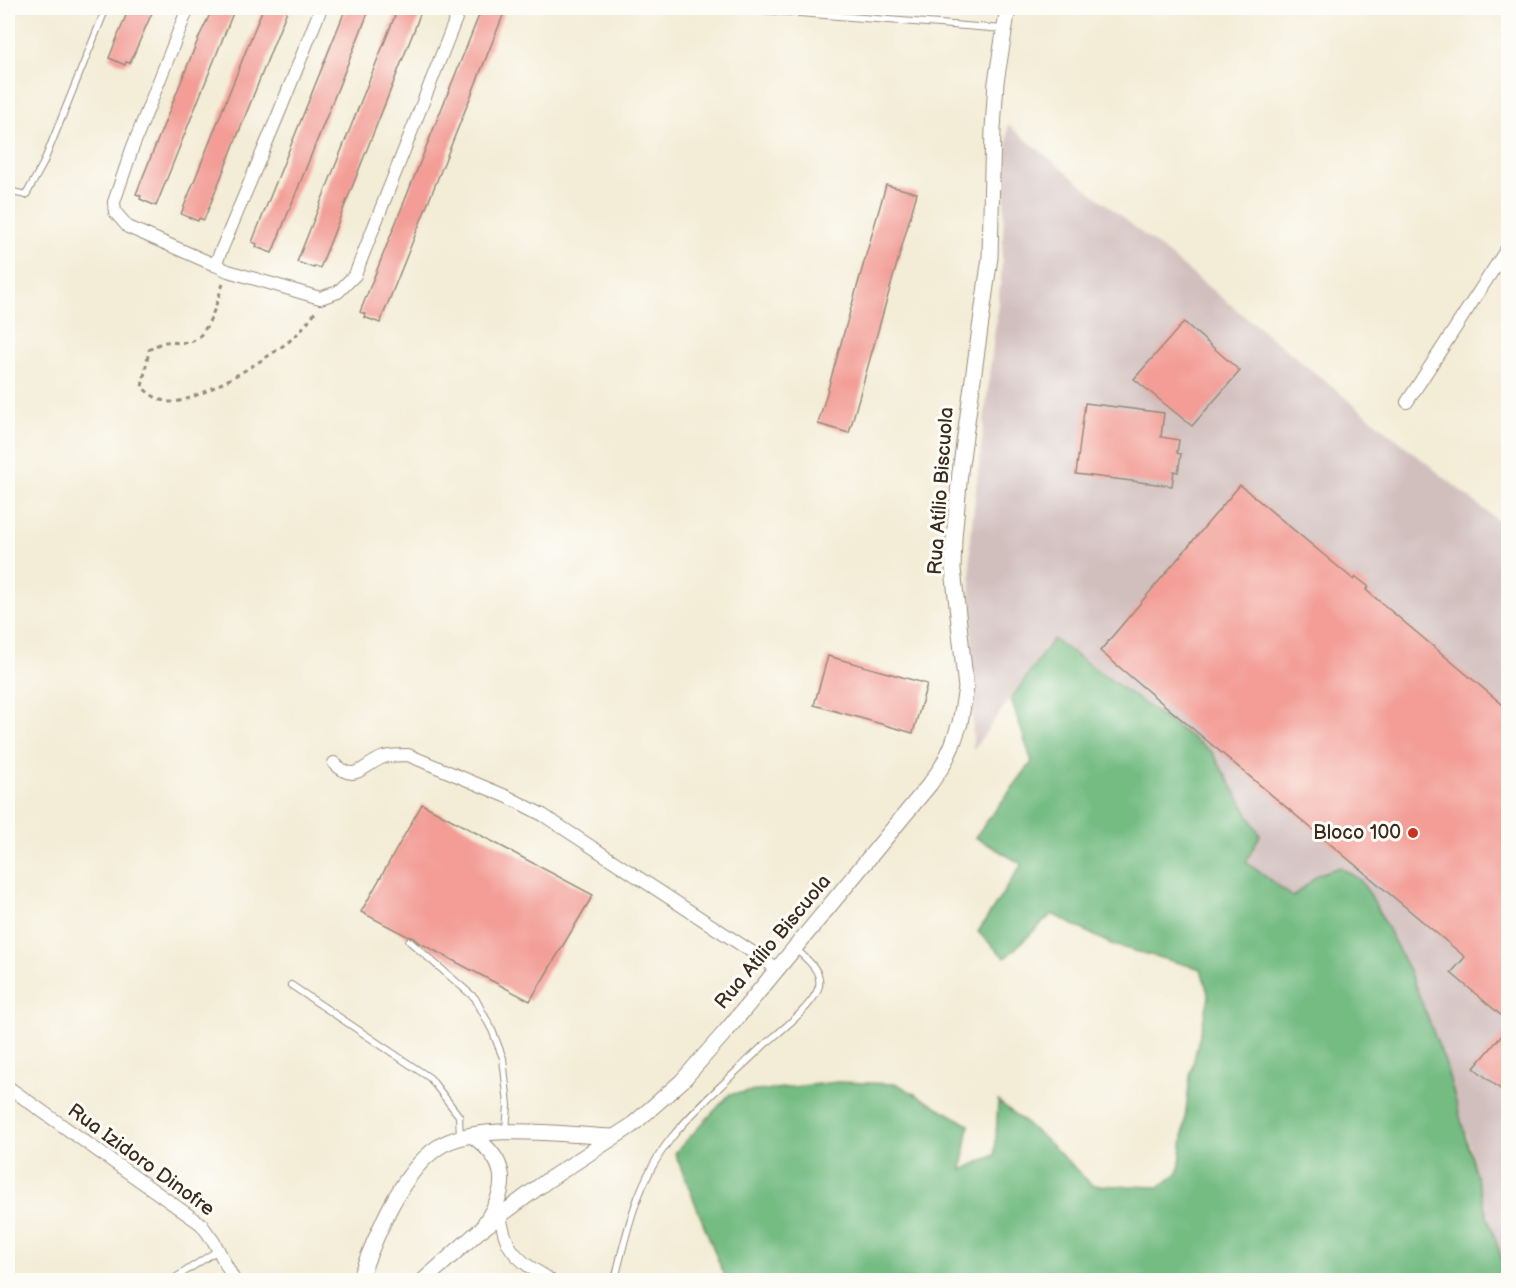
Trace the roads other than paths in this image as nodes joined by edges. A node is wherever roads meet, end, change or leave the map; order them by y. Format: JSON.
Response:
{"nodes":[{"id":1,"x":106,"y":8,"type":"edge"},
{"id":2,"x":188,"y":8,"type":"edge"},
{"id":3,"x":321,"y":8,"type":"edge"},
{"id":4,"x":460,"y":8,"type":"edge"},
{"id":5,"x":735,"y":8,"type":"edge"},
{"id":6,"x":1008,"y":8,"type":"edge"},
{"id":7,"x":1004,"y":29,"type":"junction"},
{"id":8,"x":8,"y":191,"type":"edge"},
{"id":9,"x":1509,"y":247,"type":"edge"},
{"id":10,"x":214,"y":265,"type":"junction"},
{"id":11,"x":1407,"y":402,"type":"dead end"},
{"id":12,"x":334,"y":763,"type":"dead end"},
{"id":13,"x":409,"y":941,"type":"dead end"},
{"id":14,"x":795,"y":948,"type":"junction"},
{"id":15,"x":778,"y":969,"type":"junction"},
{"id":16,"x":291,"y":985,"type":"dead end"},
{"id":17,"x":8,"y":1087,"type":"edge"},
{"id":18,"x":506,"y":1131,"type":"junction"},
{"id":19,"x":466,"y":1137,"type":"junction"},
{"id":20,"x":613,"y":1137,"type":"junction"},
{"id":21,"x":500,"y":1216,"type":"junction"},
{"id":22,"x":478,"y":1232,"type":"junction"},
{"id":23,"x":218,"y":1250,"type":"junction"},
{"id":24,"x":172,"y":1281,"type":"edge"},
{"id":25,"x":234,"y":1281,"type":"edge"},
{"id":26,"x":360,"y":1281,"type":"edge"},
{"id":27,"x":424,"y":1281,"type":"edge"},
{"id":28,"x":550,"y":1281,"type":"edge"},
{"id":29,"x":615,"y":1281,"type":"edge"}],
"edges":[{"from":1,"to":8,"type":"lane"},
{"from":2,"to":10,"type":"street"},
{"from":3,"to":10,"type":"street"},
{"from":4,"to":10,"type":"street"},
{"from":5,"to":7,"type":"lane"},
{"from":6,"to":7,"type":"street","name":"Rua Atílio Biscuola"},
{"from":7,"to":14,"type":"street","name":"Rua Atílio Biscuola"},
{"from":9,"to":11,"type":"street"},
{"from":12,"to":15,"type":"street"},
{"from":13,"to":18,"type":"lane"},
{"from":14,"to":15,"type":"street","name":"Rua Atílio Biscuola"},
{"from":14,"to":29,"type":"lane"},
{"from":15,"to":20,"type":"street","name":"Rua Atílio Biscuola"},
{"from":16,"to":19,"type":"lane"},
{"from":17,"to":23,"type":"street","name":"Rua Izidoro Dinofre"},
{"from":18,"to":19,"type":"street"},
{"from":18,"to":20,"type":"street"},
{"from":19,"to":22,"type":"street"},
{"from":19,"to":26,"type":"street"},
{"from":20,"to":21,"type":"street","name":"Rua Atílio Biscuola"},
{"from":21,"to":22,"type":"street","name":"Rua Atílio Biscuola"},
{"from":21,"to":28,"type":"street"},
{"from":22,"to":27,"type":"street","name":"Rua Atílio Biscuola"},
{"from":23,"to":24,"type":"lane"},
{"from":23,"to":25,"type":"street","name":"Rua Izidoro Dinofre"}]}
